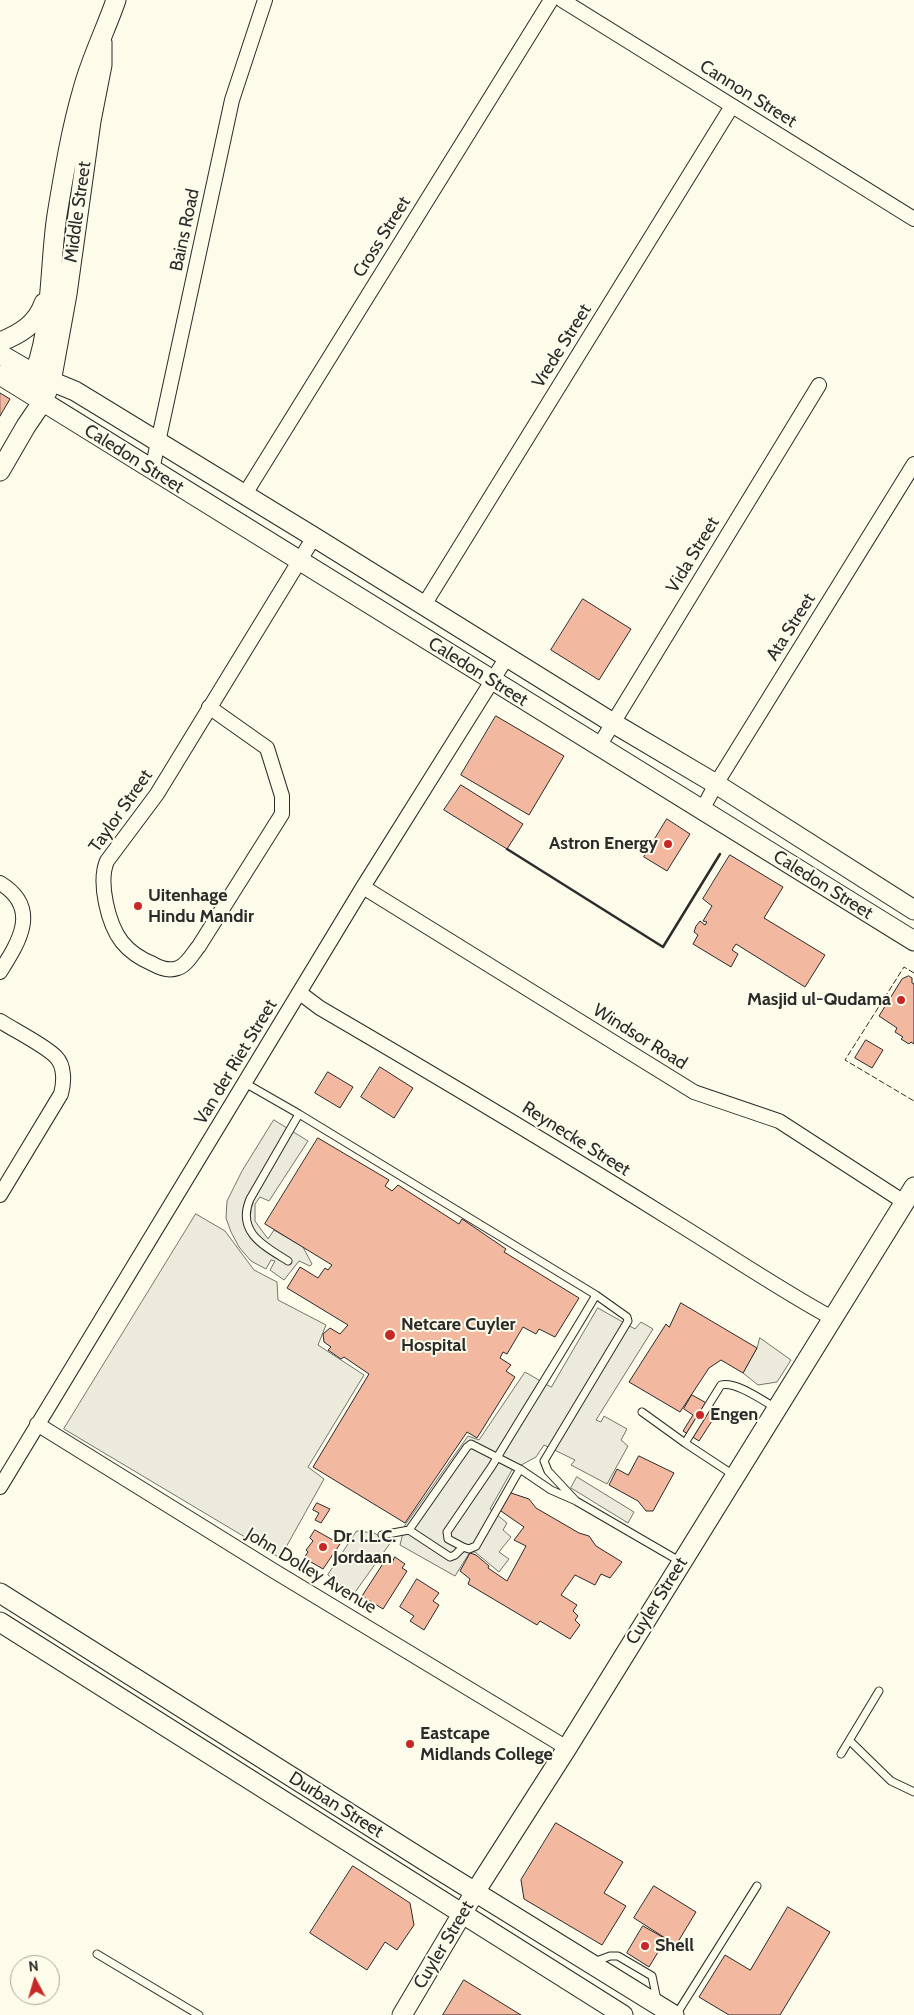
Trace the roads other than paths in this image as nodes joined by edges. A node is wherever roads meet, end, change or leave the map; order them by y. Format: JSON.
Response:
{"nodes":[{"id":1,"x":116,"y":0,"type":"edge"},
{"id":2,"x":265,"y":0,"type":"edge"},
{"id":3,"x":551,"y":0,"type":"edge"},
{"id":4,"x":562,"y":0,"type":"edge"},
{"id":5,"x":102,"y":42,"type":"junction"},
{"id":6,"x":732,"y":106,"type":"junction"},
{"id":7,"x":914,"y":219,"type":"edge"},
{"id":8,"x":50,"y":286,"type":"junction"},
{"id":9,"x":0,"y":342,"type":"edge"},
{"id":10,"x":0,"y":354,"type":"edge"},
{"id":11,"x":0,"y":375,"type":"edge"},
{"id":12,"x":43,"y":378,"type":"junction"},
{"id":13,"x":819,"y":385,"type":"dead end"},
{"id":14,"x":26,"y":392,"type":"junction"},
{"id":15,"x":43,"y":401,"type":"junction"},
{"id":16,"x":26,"y":426,"type":"junction"},
{"id":17,"x":158,"y":442,"type":"junction"},
{"id":18,"x":914,"y":464,"type":"edge"},
{"id":19,"x":152,"y":470,"type":"junction"},
{"id":20,"x":0,"y":471,"type":"edge"},
{"id":21,"x":245,"y":494,"type":"junction"},
{"id":22,"x":314,"y":537,"type":"junction"},
{"id":23,"x":299,"y":561,"type":"junction"},
{"id":24,"x":424,"y":606,"type":"junction"},
{"id":25,"x":507,"y":658,"type":"junction"},
{"id":26,"x":491,"y":680,"type":"junction"},
{"id":27,"x":209,"y":707,"type":"junction"},
{"id":28,"x":613,"y":723,"type":"junction"},
{"id":29,"x":599,"y":746,"type":"junction"},
{"id":30,"x":716,"y":784,"type":"junction"},
{"id":31,"x":702,"y":810,"type":"junction"},
{"id":32,"x":0,"y":883,"type":"edge"},
{"id":33,"x":363,"y":888,"type":"junction"},
{"id":34,"x":914,"y":910,"type":"edge"},
{"id":35,"x":914,"y":941,"type":"edge"},
{"id":36,"x":0,"y":972,"type":"edge"},
{"id":37,"x":300,"y":993,"type":"junction"},
{"id":38,"x":0,"y":1021,"type":"edge"},
{"id":39,"x":245,"y":1083,"type":"junction"},
{"id":40,"x":299,"y":1114,"type":"junction"},
{"id":41,"x":909,"y":1194,"type":"edge"},
{"id":42,"x":0,"y":1195,"type":"edge"},
{"id":43,"x":288,"y":1261,"type":"dead end"},
{"id":44,"x":596,"y":1295,"type":"junction"},
{"id":45,"x":832,"y":1318,"type":"junction"},
{"id":46,"x":776,"y":1408,"type":"junction"},
{"id":47,"x":642,"y":1412,"type":"dead end"},
{"id":48,"x":37,"y":1424,"type":"junction"},
{"id":49,"x":686,"y":1443,"type":"junction"},
{"id":50,"x":497,"y":1458,"type":"junction"},
{"id":51,"x":520,"y":1469,"type":"junction"},
{"id":52,"x":735,"y":1476,"type":"junction"},
{"id":53,"x":0,"y":1487,"type":"edge"},
{"id":54,"x":576,"y":1500,"type":"junction"},
{"id":55,"x":409,"y":1530,"type":"junction"},
{"id":56,"x":382,"y":1535,"type":"dead end"},
{"id":57,"x":463,"y":1547,"type":"junction"},
{"id":58,"x":682,"y":1562,"type":"junction"},
{"id":59,"x":0,"y":1593,"type":"edge"},
{"id":60,"x":0,"y":1622,"type":"edge"},
{"id":61,"x":879,"y":1691,"type":"dead end"},
{"id":62,"x":850,"y":1740,"type":"junction"},
{"id":63,"x":567,"y":1748,"type":"junction"},
{"id":64,"x":841,"y":1754,"type":"dead end"},
{"id":65,"x":914,"y":1792,"type":"edge"},
{"id":66,"x":758,"y":1886,"type":"dead end"},
{"id":67,"x":475,"y":1892,"type":"junction"},
{"id":68,"x":463,"y":1913,"type":"junction"},
{"id":69,"x":97,"y":1954,"type":"dead end"},
{"id":70,"x":669,"y":2012,"type":"edge"},
{"id":71,"x":199,"y":2015,"type":"edge"},
{"id":72,"x":402,"y":2015,"type":"edge"},
{"id":73,"x":623,"y":2015,"type":"edge"}],
"edges":[{"from":1,"to":5,"type":"main road","name":"Middle Street"},
{"from":2,"to":17,"type":"street","name":"Bains Road"},
{"from":3,"to":21,"type":"street","name":"Cross Street"},
{"from":4,"to":6,"type":"street","name":"Cannon Street"},
{"from":5,"to":8,"type":"main road","name":"Middle Street"},
{"from":5,"to":12,"type":"main road","name":"Middle Street"},
{"from":6,"to":7,"type":"street","name":"Cannon Street"},
{"from":6,"to":24,"type":"street","name":"Vrede Street"},
{"from":8,"to":9,"type":"main road"},
{"from":8,"to":12,"type":"main road","name":"Middle Street"},
{"from":10,"to":12,"type":"main road","name":"Caledon Street"},
{"from":11,"to":14,"type":"main road","name":"Caledon Street"},
{"from":12,"to":14,"type":"main road"},
{"from":12,"to":15,"type":"main road"},
{"from":12,"to":17,"type":"main road","name":"Caledon Street"},
{"from":13,"to":28,"type":"street","name":"Vida Street"},
{"from":14,"to":15,"type":"main road","name":"Caledon Street"},
{"from":14,"to":16,"type":"main road"},
{"from":15,"to":16,"type":"main road"},
{"from":15,"to":19,"type":"main road","name":"Caledon Street"},
{"from":16,"to":20,"type":"main road"},
{"from":17,"to":19,"type":"street","name":"Bains Road"},
{"from":17,"to":21,"type":"main road","name":"Caledon Street"},
{"from":18,"to":30,"type":"street","name":"Ata Street"},
{"from":19,"to":23,"type":"main road","name":"Caledon Street"},
{"from":21,"to":22,"type":"main road","name":"Caledon Street"},
{"from":22,"to":23,"type":"street","name":"Taylor Street"},
{"from":22,"to":24,"type":"main road","name":"Caledon Street"},
{"from":23,"to":26,"type":"main road","name":"Caledon Street"},
{"from":23,"to":27,"type":"street","name":"Taylor Street"},
{"from":24,"to":25,"type":"main road","name":"Caledon Street"},
{"from":25,"to":26,"type":"street","name":"Van der Riet Street"},
{"from":25,"to":28,"type":"main road","name":"Caledon Street"},
{"from":26,"to":29,"type":"main road","name":"Caledon Street"},
{"from":26,"to":33,"type":"street","name":"Van der Riet Street"},
{"from":27,"to":27,"type":"street","name":"Taylor Street"},
{"from":28,"to":29,"type":"street","name":"Vida Street"},
{"from":28,"to":30,"type":"main road","name":"Caledon Street"},
{"from":29,"to":31,"type":"main road","name":"Caledon Street"},
{"from":30,"to":31,"type":"street","name":"Ata Street"},
{"from":30,"to":34,"type":"main road","name":"Caledon Street"},
{"from":31,"to":35,"type":"main road","name":"Caledon Street"},
{"from":32,"to":36,"type":"street"},
{"from":33,"to":37,"type":"street","name":"Van der Riet Street"},
{"from":33,"to":41,"type":"street","name":"Windsor Road"},
{"from":37,"to":39,"type":"street","name":"Van der Riet Street"},
{"from":37,"to":45,"type":"street","name":"Reynecke Street"},
{"from":38,"to":42,"type":"street"},
{"from":39,"to":40,"type":"lane"},
{"from":39,"to":48,"type":"street","name":"Van der Riet Street"},
{"from":40,"to":43,"type":"lane"},
{"from":40,"to":44,"type":"lane"},
{"from":41,"to":45,"type":"main road","name":"Cuyler Street"},
{"from":44,"to":50,"type":"lane"},
{"from":44,"to":54,"type":"lane"},
{"from":45,"to":46,"type":"main road","name":"Cuyler Street"},
{"from":46,"to":49,"type":"lane"},
{"from":46,"to":52,"type":"main road","name":"Cuyler Street"},
{"from":47,"to":49,"type":"lane"},
{"from":48,"to":53,"type":"street","name":"Van der Riet Street"},
{"from":48,"to":63,"type":"street","name":"John Dolley Avenue"},
{"from":49,"to":52,"type":"lane"},
{"from":50,"to":51,"type":"lane"},
{"from":50,"to":55,"type":"lane"},
{"from":50,"to":57,"type":"lane"},
{"from":51,"to":54,"type":"lane"},
{"from":51,"to":57,"type":"lane"},
{"from":52,"to":58,"type":"main road","name":"Cuyler Street"},
{"from":54,"to":58,"type":"lane"},
{"from":55,"to":56,"type":"lane"},
{"from":55,"to":57,"type":"lane"},
{"from":58,"to":63,"type":"main road","name":"Cuyler Street"},
{"from":59,"to":67,"type":"main road","name":"Durban Street"},
{"from":60,"to":68,"type":"main road","name":"Durban Street"},
{"from":61,"to":62,"type":"lane"},
{"from":62,"to":64,"type":"lane"},
{"from":62,"to":65,"type":"lane"},
{"from":63,"to":67,"type":"main road","name":"Cuyler Street"},
{"from":66,"to":70,"type":"lane"},
{"from":67,"to":68,"type":"main road","name":"Cuyler Street"},
{"from":67,"to":70,"type":"main road","name":"Durban Street"},
{"from":68,"to":72,"type":"main road","name":"Cuyler Street"},
{"from":68,"to":73,"type":"main road","name":"Durban Street"},
{"from":69,"to":71,"type":"lane"}]}
